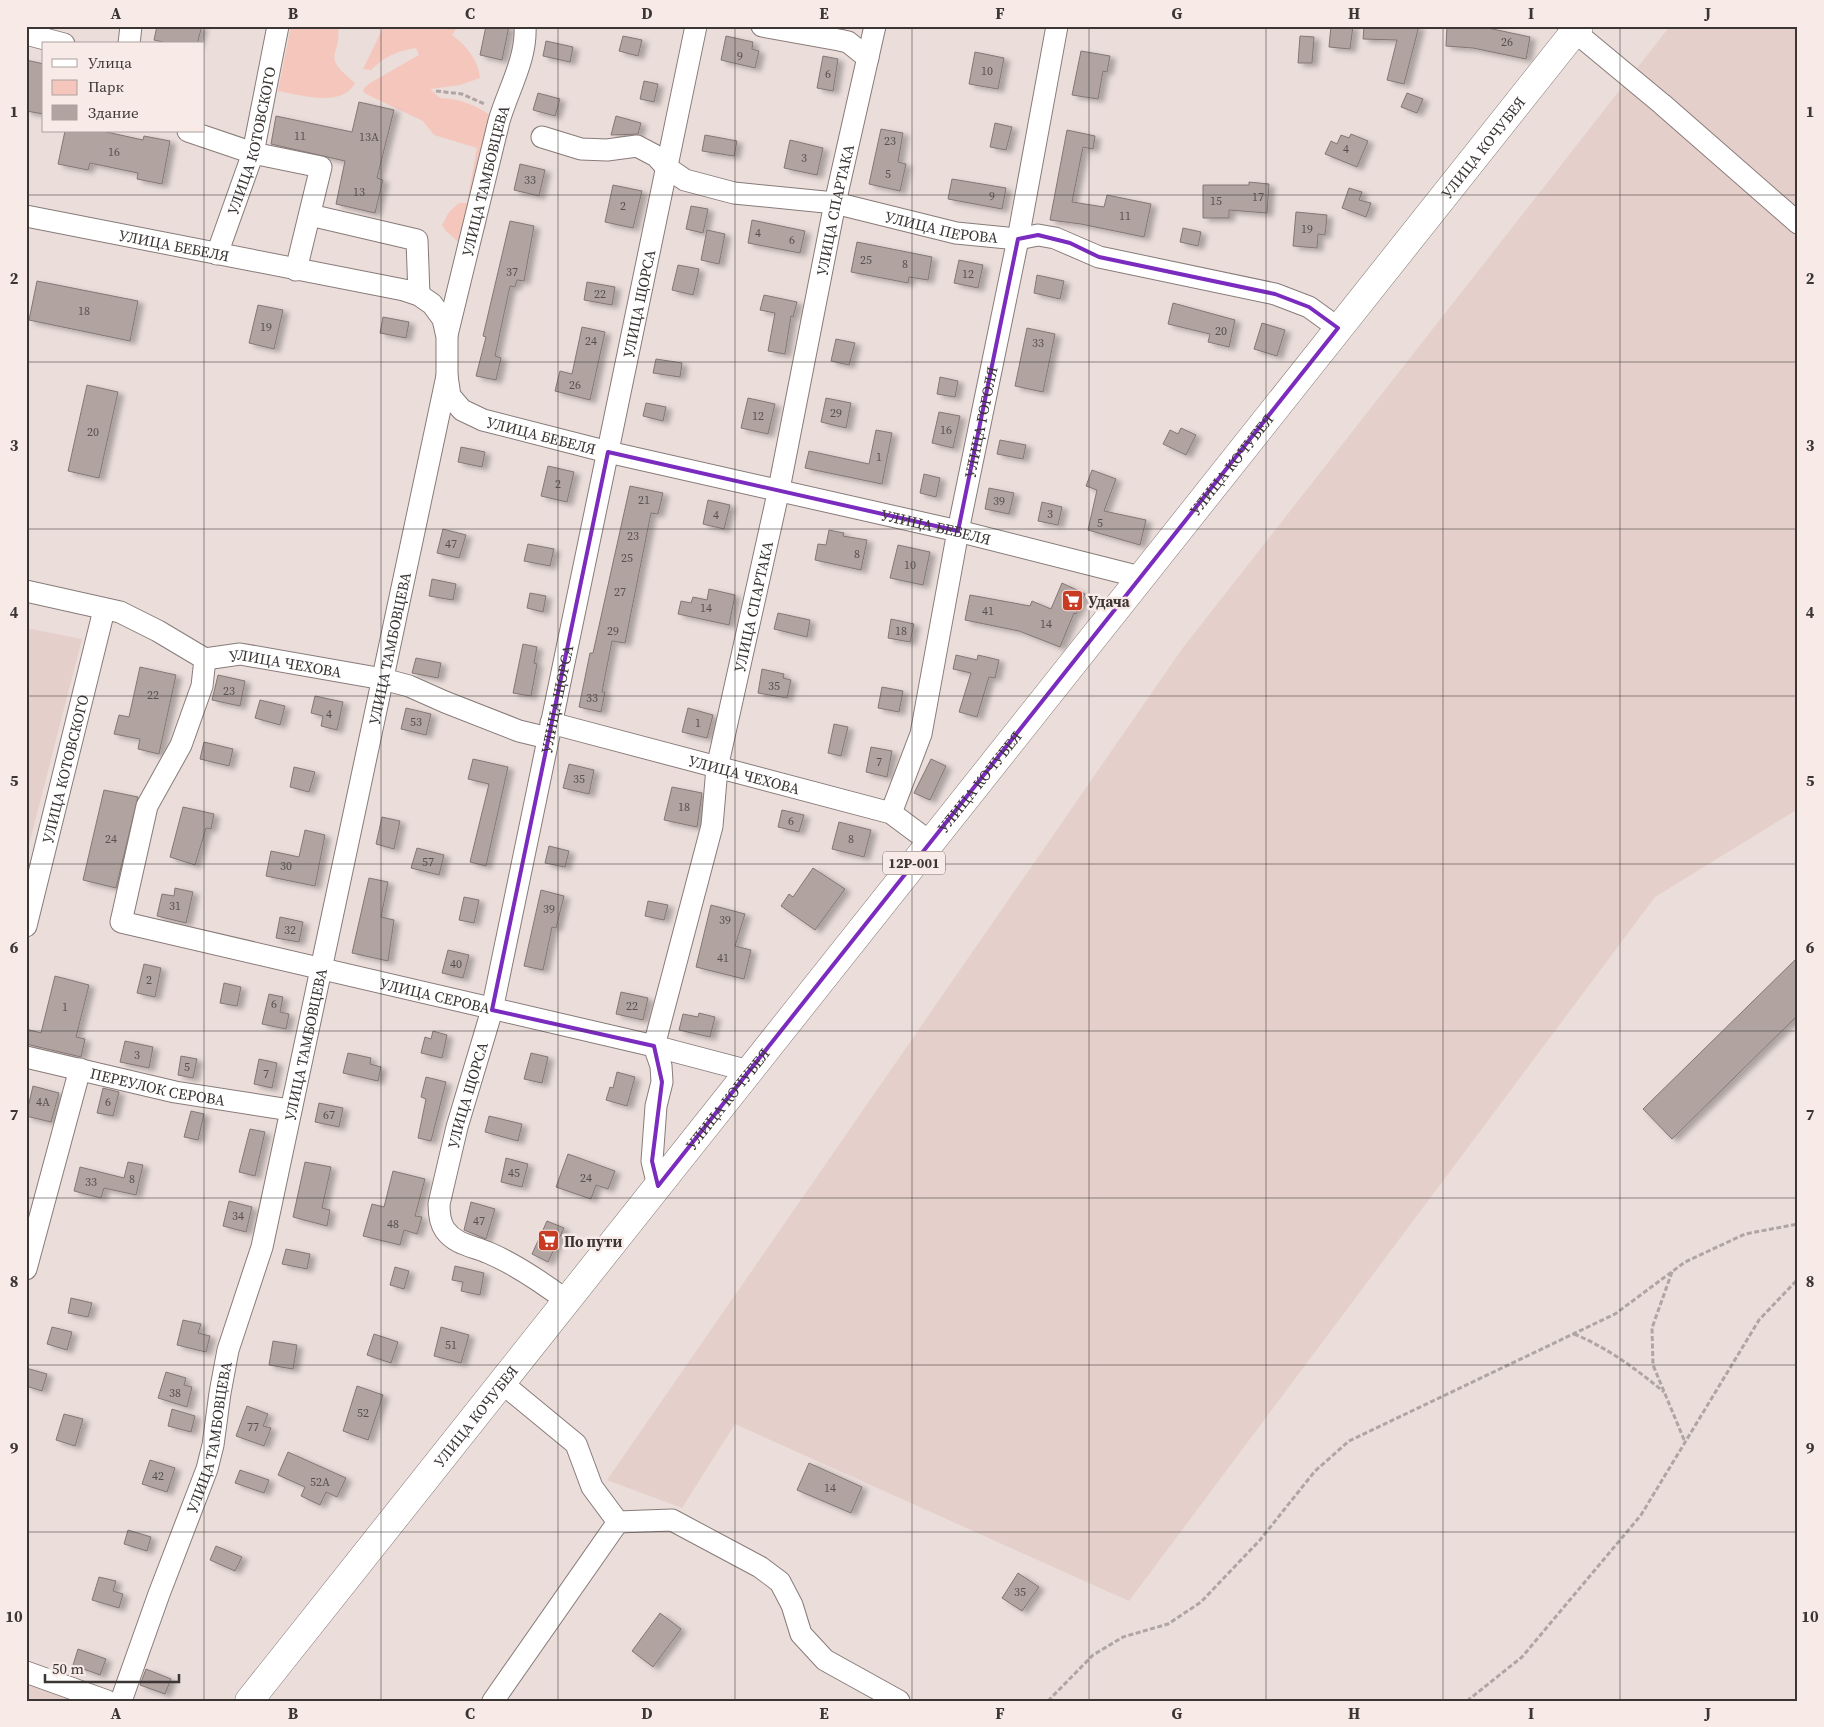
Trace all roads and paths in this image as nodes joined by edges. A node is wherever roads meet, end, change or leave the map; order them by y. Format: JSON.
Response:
{"nodes":[{"id":1,"x":132,"y":26,"type":"edge"},
{"id":2,"x":278,"y":26,"type":"edge"},
{"id":3,"x":525,"y":26,"type":"edge"},
{"id":4,"x":696,"y":26,"type":"edge"},
{"id":5,"x":762,"y":26,"type":"edge"},
{"id":6,"x":875,"y":26,"type":"edge"},
{"id":7,"x":1057,"y":26,"type":"edge"},
{"id":8,"x":1574,"y":28,"type":"edge"},
{"id":9,"x":26,"y":34,"type":"edge"},
{"id":10,"x":56,"y":42,"type":"edge"},
{"id":11,"x":129,"y":42,"type":"edge"},
{"id":12,"x":868,"y":58,"type":"junction"},
{"id":13,"x":191,"y":132,"type":"edge"},
{"id":14,"x":542,"y":138,"type":"dead end"},
{"id":15,"x":253,"y":153,"type":"junction"},
{"id":16,"x":666,"y":167,"type":"junction"},
{"id":17,"x":835,"y":203,"type":"junction"},
{"id":18,"x":310,"y":215,"type":"junction"},
{"id":19,"x":26,"y":216,"type":"edge"},
{"id":20,"x":1798,"y":223,"type":"edge"},
{"id":21,"x":1018,"y":239,"type":"junction"},
{"id":22,"x":217,"y":254,"type":"junction"},
{"id":23,"x":296,"y":270,"type":"junction"},
{"id":24,"x":419,"y":295,"type":"junction"},
{"id":25,"x":1338,"y":328,"type":"junction"},
{"id":26,"x":447,"y":336,"type":"junction"},
{"id":27,"x":447,"y":376,"type":"junction"},
{"id":28,"x":608,"y":452,"type":"junction"},
{"id":29,"x":779,"y":489,"type":"junction"},
{"id":30,"x":958,"y":530,"type":"junction"},
{"id":31,"x":1140,"y":577,"type":"junction"},
{"id":32,"x":26,"y":591,"type":"edge"},
{"id":33,"x":104,"y":610,"type":"junction"},
{"id":34,"x":205,"y":659,"type":"junction"},
{"id":35,"x":383,"y":679,"type":"junction"},
{"id":36,"x":549,"y":731,"type":"junction"},
{"id":37,"x":717,"y":768,"type":"junction"},
{"id":38,"x":891,"y":813,"type":"junction"},
{"id":39,"x":930,"y":842,"type":"junction"},
{"id":40,"x":26,"y":926,"type":"edge"},
{"id":41,"x":322,"y":970,"type":"junction"},
{"id":42,"x":492,"y":1010,"type":"junction"},
{"id":43,"x":654,"y":1046,"type":"junction"},
{"id":44,"x":26,"y":1057,"type":"edge"},
{"id":45,"x":80,"y":1069,"type":"junction"},
{"id":46,"x":749,"y":1071,"type":"junction"},
{"id":47,"x":290,"y":1110,"type":"junction"},
{"id":48,"x":658,"y":1186,"type":"junction"},
{"id":49,"x":32,"y":1223,"type":"edge"},
{"id":50,"x":1798,"y":1224,"type":"edge"},
{"id":51,"x":26,"y":1269,"type":"edge"},
{"id":52,"x":1673,"y":1271,"type":"junction"},
{"id":53,"x":1798,"y":1279,"type":"edge"},
{"id":54,"x":567,"y":1301,"type":"junction"},
{"id":55,"x":1574,"y":1334,"type":"junction"},
{"id":56,"x":502,"y":1383,"type":"junction"},
{"id":57,"x":1665,"y":1392,"type":"junction"},
{"id":58,"x":1685,"y":1442,"type":"junction"},
{"id":59,"x":618,"y":1522,"type":"junction"},
{"id":60,"x":26,"y":1672,"type":"edge"},
{"id":61,"x":107,"y":1701,"type":"edge"},
{"id":62,"x":120,"y":1701,"type":"edge"},
{"id":63,"x":248,"y":1701,"type":"edge"},
{"id":64,"x":493,"y":1701,"type":"edge"},
{"id":65,"x":899,"y":1701,"type":"edge"},
{"id":66,"x":1048,"y":1701,"type":"edge"},
{"id":67,"x":1467,"y":1701,"type":"edge"}],
"edges":[{"from":1,"to":11,"type":"street"},
{"from":2,"to":15,"type":"street","name":"УЛИЦА КОТОВСКОГО"},
{"from":3,"to":26,"type":"street","name":"УЛИЦА ТАМБОВЦЕВА"},
{"from":4,"to":16,"type":"street","name":"УЛИЦА ЩОРСА"},
{"from":5,"to":12,"type":"street"},
{"from":6,"to":12,"type":"street","name":"УЛИЦА СПАРТАКА"},
{"from":7,"to":21,"type":"street","name":"УЛИЦА ГОГОЛЯ"},
{"from":8,"to":20,"type":"street"},
{"from":8,"to":25,"type":"main road","name":"УЛИЦА КОЧУБЕЯ","number":"12Р-001"},
{"from":9,"to":10,"type":"street"},
{"from":12,"to":17,"type":"street","name":"УЛИЦА СПАРТАКА"},
{"from":13,"to":15,"type":"street"},
{"from":14,"to":16,"type":"street","name":"УЛИЦА ПЕРОВА"},
{"from":15,"to":18,"type":"street"},
{"from":15,"to":22,"type":"street","name":"УЛИЦА КОТОВСКОГО"},
{"from":16,"to":17,"type":"street","name":"УЛИЦА ПЕРОВА"},
{"from":16,"to":28,"type":"street","name":"УЛИЦА ЩОРСА"},
{"from":17,"to":21,"type":"street","name":"УЛИЦА ПЕРОВА"},
{"from":17,"to":29,"type":"street","name":"УЛИЦА СПАРТАКА"},
{"from":18,"to":23,"type":"street"},
{"from":18,"to":24,"type":"street"},
{"from":19,"to":22,"type":"street","name":"УЛИЦА БЕБЕЛЯ"},
{"from":21,"to":25,"type":"street","name":"УЛИЦА ПЕРОВА"},
{"from":21,"to":30,"type":"street","name":"УЛИЦА ГОГОЛЯ"},
{"from":22,"to":23,"type":"street","name":"УЛИЦА БЕБЕЛЯ"},
{"from":23,"to":24,"type":"street","name":"УЛИЦА БЕБЕЛЯ"},
{"from":24,"to":26,"type":"street","name":"УЛИЦА БЕБЕЛЯ"},
{"from":25,"to":31,"type":"main road","name":"УЛИЦА КОЧУБЕЯ","number":"12Р-001"},
{"from":26,"to":27,"type":"street","name":"УЛИЦА БЕБЕЛЯ"},
{"from":27,"to":28,"type":"street","name":"УЛИЦА БЕБЕЛЯ"},
{"from":27,"to":35,"type":"street","name":"УЛИЦА ТАМБОВЦЕВА"},
{"from":28,"to":29,"type":"street","name":"УЛИЦА БЕБЕЛЯ"},
{"from":28,"to":36,"type":"street","name":"УЛИЦА ЩОРСА"},
{"from":29,"to":30,"type":"street","name":"УЛИЦА БЕБЕЛЯ"},
{"from":29,"to":37,"type":"street","name":"УЛИЦА СПАРТАКА"},
{"from":30,"to":31,"type":"street","name":"УЛИЦА БЕБЕЛЯ"},
{"from":30,"to":38,"type":"street","name":"УЛИЦА ГОГОЛЯ"},
{"from":31,"to":39,"type":"main road","name":"УЛИЦА КОЧУБЕЯ","number":"12Р-001"},
{"from":32,"to":33,"type":"street"},
{"from":33,"to":34,"type":"street"},
{"from":33,"to":40,"type":"street","name":"УЛИЦА КОТОВСКОГО"},
{"from":34,"to":35,"type":"street","name":"УЛИЦА ЧЕХОВА"},
{"from":34,"to":41,"type":"street","name":"УЛИЦА СЕРОВА"},
{"from":35,"to":36,"type":"street","name":"УЛИЦА ЧЕХОВА"},
{"from":35,"to":41,"type":"street","name":"УЛИЦА ТАМБОВЦЕВА"},
{"from":36,"to":37,"type":"street","name":"УЛИЦА ЧЕХОВА"},
{"from":36,"to":42,"type":"street","name":"УЛИЦА ЩОРСА"},
{"from":37,"to":38,"type":"street","name":"УЛИЦА ЧЕХОВА"},
{"from":37,"to":43,"type":"street","name":"УЛИЦА СПАРТАКА"},
{"from":38,"to":39,"type":"street","name":"УЛИЦА ЧЕХОВА"},
{"from":39,"to":46,"type":"main road","name":"УЛИЦА КОЧУБЕЯ","number":"12Р-001"},
{"from":41,"to":42,"type":"street","name":"УЛИЦА СЕРОВА"},
{"from":41,"to":47,"type":"street","name":"УЛИЦА ТАМБОВЦЕВА"},
{"from":42,"to":43,"type":"street","name":"УЛИЦА СЕРОВА"},
{"from":42,"to":54,"type":"street","name":"УЛИЦА ЩОРСА"},
{"from":43,"to":46,"type":"street","name":"УЛИЦА СЕРОВА"},
{"from":43,"to":48,"type":"street"},
{"from":44,"to":45,"type":"street","name":"ПЕРЕУЛОК СЕРОВА"},
{"from":45,"to":47,"type":"street","name":"ПЕРЕУЛОК СЕРОВА"},
{"from":45,"to":49,"type":"street"},
{"from":46,"to":48,"type":"main road","name":"УЛИЦА КОЧУБЕЯ","number":"12Р-001"},
{"from":47,"to":62,"type":"street","name":"УЛИЦА ТАМБОВЦЕВА"},
{"from":48,"to":54,"type":"main road","name":"УЛИЦА КОЧУБЕЯ","number":"12Р-001"},
{"from":49,"to":51,"type":"street"},
{"from":50,"to":52,"type":"path"},
{"from":52,"to":55,"type":"path"},
{"from":52,"to":57,"type":"path"},
{"from":53,"to":58,"type":"path"},
{"from":54,"to":56,"type":"main road","name":"УЛИЦА КОЧУБЕЯ","number":"12Р-001"},
{"from":55,"to":57,"type":"path"},
{"from":55,"to":66,"type":"path"},
{"from":56,"to":59,"type":"street"},
{"from":56,"to":63,"type":"main road","name":"УЛИЦА КОЧУБЕЯ","number":"12Р-001"},
{"from":57,"to":58,"type":"path"},
{"from":58,"to":67,"type":"path"},
{"from":59,"to":64,"type":"street"},
{"from":59,"to":65,"type":"street"},
{"from":60,"to":61,"type":"street"}]}
